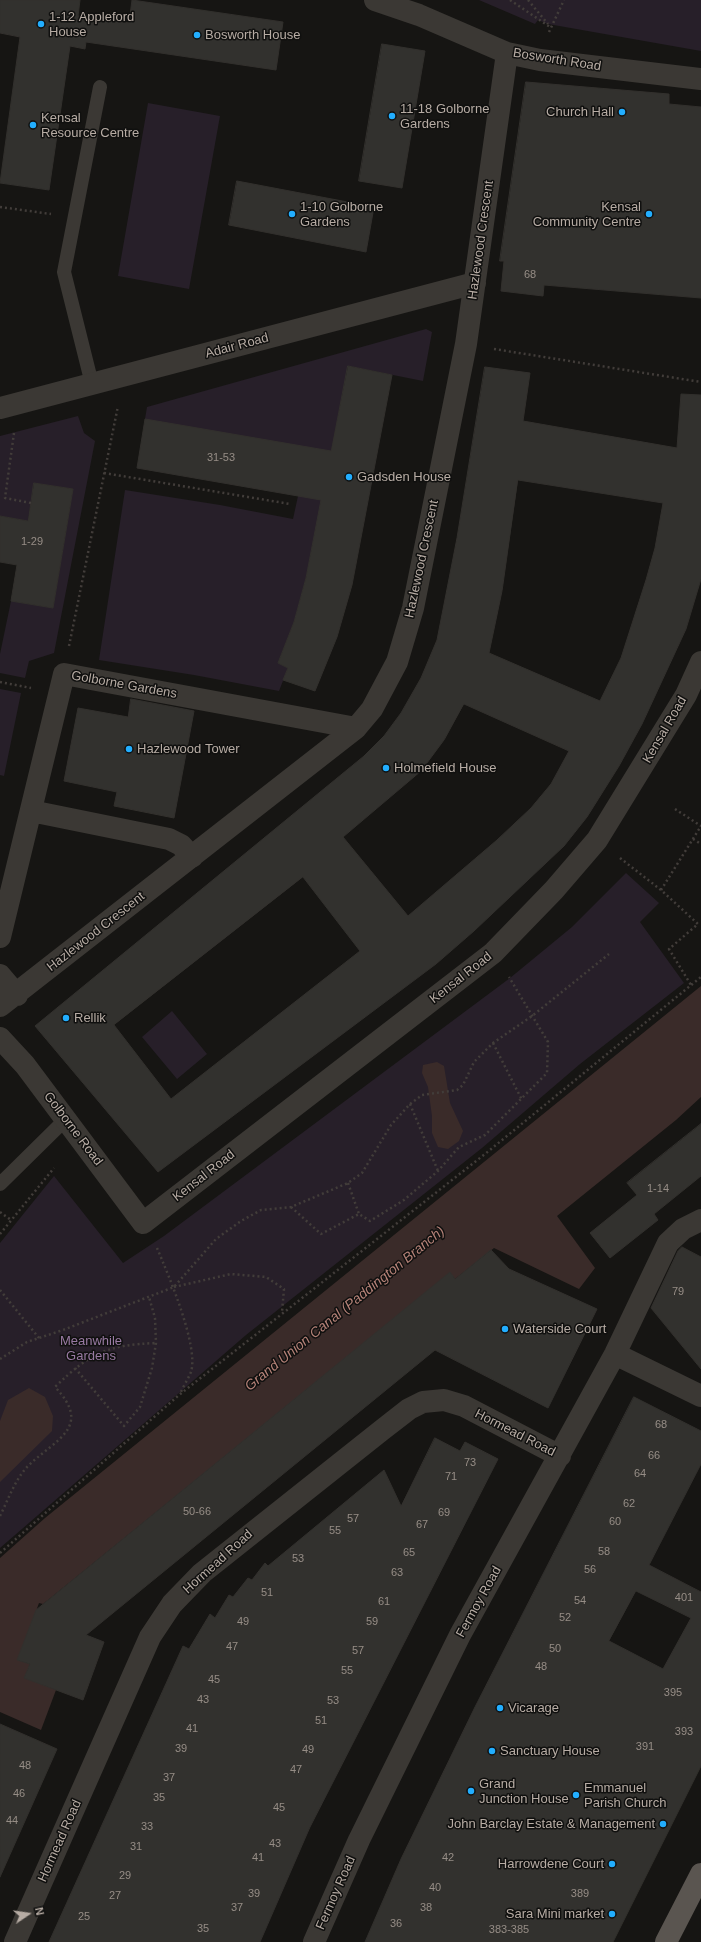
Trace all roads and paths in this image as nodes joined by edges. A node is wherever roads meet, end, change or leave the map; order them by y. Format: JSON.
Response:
{"nodes":[{"id":1,"x":375,"y":0,"type":"edge"},
{"id":2,"x":510,"y":0,"type":"edge"},
{"id":3,"x":528,"y":0,"type":"edge"},
{"id":4,"x":564,"y":0,"type":"edge"},
{"id":5,"x":550,"y":27,"type":"junction"},
{"id":6,"x":507,"y":53,"type":"junction"},
{"id":7,"x":540,"y":60,"type":"junction"},
{"id":8,"x":701,"y":79,"type":"edge"},
{"id":9,"x":100,"y":87,"type":"dead end"},
{"id":10,"x":0,"y":207,"type":"edge"},
{"id":11,"x":75,"y":218,"type":"junction"},
{"id":12,"x":475,"y":284,"type":"junction"},
{"id":13,"x":466,"y":344,"type":"junction"},
{"id":14,"x":125,"y":375,"type":"junction"},
{"id":15,"x":701,"y":382,"type":"edge"},
{"id":16,"x":92,"y":384,"type":"junction"},
{"id":17,"x":9,"y":405,"type":"edge"},
{"id":18,"x":104,"y":473,"type":"junction"},
{"id":19,"x":31,"y":502,"type":"dead end"},
{"id":20,"x":290,"y":504,"type":"dead end"},
{"id":21,"x":701,"y":662,"type":"edge"},
{"id":22,"x":64,"y":674,"type":"junction"},
{"id":23,"x":0,"y":682,"type":"edge"},
{"id":24,"x":24,"y":686,"type":"dead end"},
{"id":25,"x":356,"y":728,"type":"junction"},
{"id":26,"x":675,"y":809,"type":"dead end"},
{"id":27,"x":31,"y":811,"type":"junction"},
{"id":28,"x":701,"y":826,"type":"edge"},
{"id":29,"x":693,"y":839,"type":"junction"},
{"id":30,"x":598,"y":840,"type":"junction"},
{"id":31,"x":701,"y":844,"type":"edge"},
{"id":32,"x":192,"y":857,"type":"junction"},
{"id":33,"x":661,"y":890,"type":"junction"},
{"id":34,"x":0,"y":937,"type":"edge"},
{"id":35,"x":493,"y":953,"type":"junction"},
{"id":36,"x":609,"y":954,"type":"dead end"},
{"id":37,"x":0,"y":975,"type":"edge"},
{"id":38,"x":701,"y":977,"type":"edge"},
{"id":39,"x":691,"y":985,"type":"junction"},
{"id":40,"x":8,"y":1000,"type":"edge"},
{"id":41,"x":532,"y":1016,"type":"junction"},
{"id":42,"x":0,"y":1038,"type":"edge"},
{"id":43,"x":493,"y":1042,"type":"junction"},
{"id":44,"x":522,"y":1100,"type":"junction"},
{"id":45,"x":410,"y":1104,"type":"junction"},
{"id":46,"x":65,"y":1120,"type":"junction"},
{"id":47,"x":78,"y":1138,"type":"junction"},
{"id":48,"x":438,"y":1171,"type":"junction"},
{"id":49,"x":348,"y":1182,"type":"junction"},
{"id":50,"x":0,"y":1184,"type":"edge"},
{"id":51,"x":291,"y":1208,"type":"junction"},
{"id":52,"x":0,"y":1212,"type":"edge"},
{"id":53,"x":359,"y":1214,"type":"junction"},
{"id":54,"x":11,"y":1220,"type":"junction"},
{"id":55,"x":701,"y":1220,"type":"edge"},
{"id":56,"x":143,"y":1223,"type":"junction"},
{"id":57,"x":0,"y":1234,"type":"edge"},
{"id":58,"x":174,"y":1287,"type":"junction"},
{"id":59,"x":0,"y":1290,"type":"edge"},
{"id":60,"x":149,"y":1297,"type":"junction"},
{"id":61,"x":282,"y":1312,"type":"junction"},
{"id":62,"x":39,"y":1338,"type":"junction"},
{"id":63,"x":156,"y":1343,"type":"junction"},
{"id":64,"x":615,"y":1354,"type":"junction"},
{"id":65,"x":0,"y":1359,"type":"edge"},
{"id":66,"x":75,"y":1368,"type":"junction"},
{"id":67,"x":179,"y":1395,"type":"junction"},
{"id":68,"x":701,"y":1396,"type":"edge"},
{"id":69,"x":560,"y":1456,"type":"junction"},
{"id":70,"x":0,"y":1516,"type":"edge"},
{"id":71,"x":0,"y":1553,"type":"edge"},
{"id":72,"x":701,"y":1874,"type":"edge"},
{"id":73,"x":15,"y":1942,"type":"edge"},
{"id":74,"x":314,"y":1942,"type":"edge"},
{"id":75,"x":666,"y":1942,"type":"edge"}],
"edges":[{"from":1,"to":6,"type":"street","name":"Bosworth Road"},
{"from":2,"to":5,"type":"path"},
{"from":3,"to":5,"type":"path"},
{"from":4,"to":5,"type":"path"},
{"from":5,"to":7,"type":"path"},
{"from":6,"to":7,"type":"street","name":"Bosworth Road"},
{"from":6,"to":12,"type":"street","name":"Hazlewood Crescent"},
{"from":7,"to":8,"type":"street","name":"Bosworth Road"},
{"from":9,"to":11,"type":"lane"},
{"from":10,"to":11,"type":"path"},
{"from":11,"to":16,"type":"lane"},
{"from":12,"to":13,"type":"street","name":"Hazlewood Crescent"},
{"from":12,"to":14,"type":"street","name":"Adair Road"},
{"from":13,"to":15,"type":"path"},
{"from":13,"to":25,"type":"street","name":"Hazlewood Crescent"},
{"from":14,"to":16,"type":"street","name":"Adair Road"},
{"from":14,"to":18,"type":"path"},
{"from":16,"to":17,"type":"street","name":"Adair Road"},
{"from":17,"to":19,"type":"path"},
{"from":18,"to":20,"type":"path"},
{"from":18,"to":22,"type":"path"},
{"from":21,"to":30,"type":"street","name":"Kensal Road"},
{"from":22,"to":25,"type":"street","name":"Golborne Gardens"},
{"from":22,"to":27,"type":"street","name":"Golborne Gardens"},
{"from":23,"to":24,"type":"path"},
{"from":25,"to":32,"type":"street","name":"Hazlewood Crescent"},
{"from":26,"to":28,"type":"path"},
{"from":27,"to":32,"type":"street"},
{"from":27,"to":34,"type":"street","name":"Golborne Gardens"},
{"from":28,"to":29,"type":"path"},
{"from":29,"to":31,"type":"path"},
{"from":29,"to":33,"type":"path"},
{"from":30,"to":33,"type":"path"},
{"from":30,"to":35,"type":"street","name":"Kensal Road"},
{"from":32,"to":40,"type":"street","name":"Hazlewood Crescent"},
{"from":33,"to":39,"type":"path"},
{"from":35,"to":41,"type":"path"},
{"from":35,"to":56,"type":"street","name":"Kensal Road"},
{"from":36,"to":41,"type":"path"},
{"from":37,"to":40,"type":"street"},
{"from":38,"to":39,"type":"path"},
{"from":39,"to":61,"type":"path"},
{"from":41,"to":43,"type":"path"},
{"from":41,"to":44,"type":"path"},
{"from":42,"to":46,"type":"street","name":"Golborne Road"},
{"from":43,"to":44,"type":"path"},
{"from":43,"to":45,"type":"path"},
{"from":44,"to":48,"type":"path"},
{"from":45,"to":48,"type":"path"},
{"from":45,"to":49,"type":"path"},
{"from":46,"to":47,"type":"street","name":"Golborne Road"},
{"from":46,"to":50,"type":"lane"},
{"from":47,"to":54,"type":"path"},
{"from":47,"to":56,"type":"street","name":"Golborne Road"},
{"from":48,"to":53,"type":"path"},
{"from":49,"to":51,"type":"path"},
{"from":49,"to":53,"type":"path"},
{"from":51,"to":53,"type":"path"},
{"from":51,"to":58,"type":"path"},
{"from":52,"to":54,"type":"path"},
{"from":54,"to":57,"type":"path"},
{"from":55,"to":64,"type":"street","name":"Fermoy Road"},
{"from":56,"to":58,"type":"path"},
{"from":58,"to":60,"type":"path"},
{"from":58,"to":61,"type":"path"},
{"from":58,"to":67,"type":"path"},
{"from":59,"to":62,"type":"path"},
{"from":60,"to":62,"type":"path"},
{"from":60,"to":63,"type":"path"},
{"from":61,"to":67,"type":"path"},
{"from":62,"to":65,"type":"path"},
{"from":63,"to":66,"type":"path"},
{"from":63,"to":66,"type":"path"},
{"from":64,"to":68,"type":"street"},
{"from":64,"to":69,"type":"street","name":"Fermoy Road"},
{"from":66,"to":70,"type":"path"},
{"from":67,"to":71,"type":"path"},
{"from":69,"to":73,"type":"street","name":"Hormead Road"},
{"from":69,"to":74,"type":"street","name":"Fermoy Road"},
{"from":72,"to":75,"type":"main road"}]}
